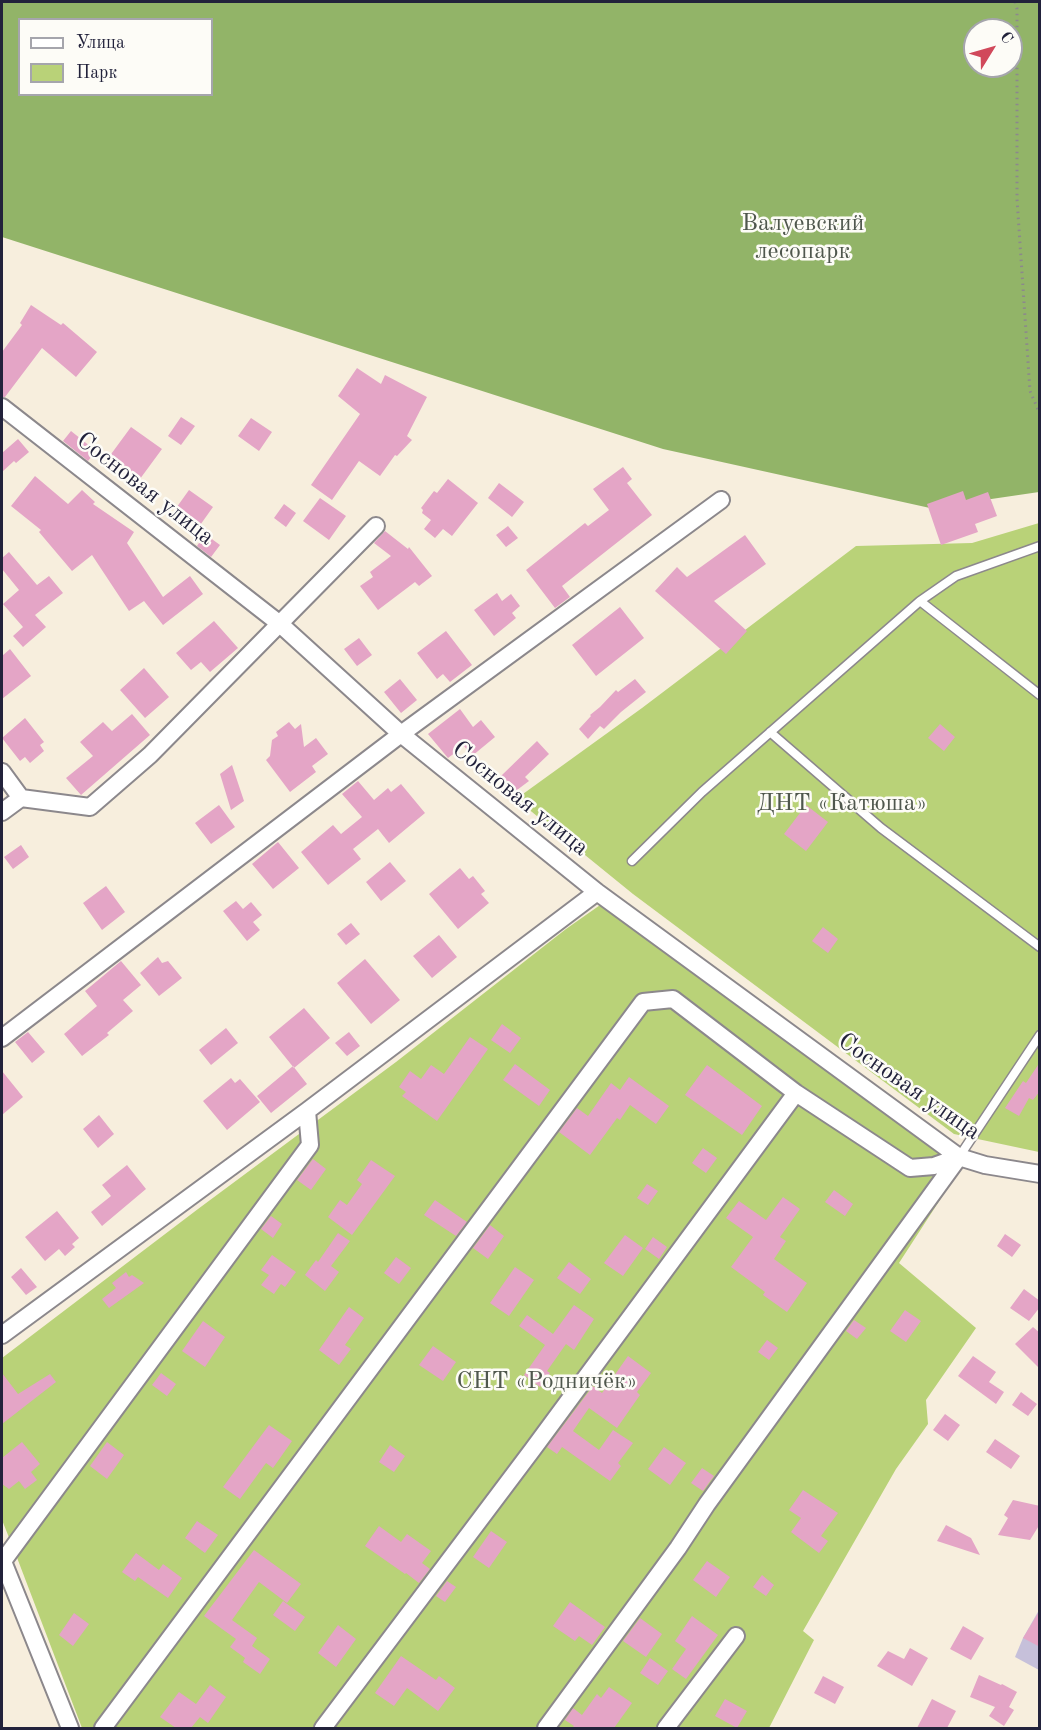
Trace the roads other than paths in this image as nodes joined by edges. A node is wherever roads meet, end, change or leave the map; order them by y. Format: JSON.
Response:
{"nodes":[{"id":1,"x":2,"y":407,"type":"edge"},
{"id":2,"x":721,"y":500,"type":"dead end"},
{"id":3,"x":376,"y":526,"type":"dead end"},
{"id":4,"x":1040,"y":546,"type":"edge"},
{"id":5,"x":920,"y":601,"type":"junction"},
{"id":6,"x":280,"y":624,"type":"junction"},
{"id":7,"x":1040,"y":695,"type":"edge"},
{"id":8,"x":770,"y":732,"type":"junction"},
{"id":9,"x":401,"y":734,"type":"junction"},
{"id":10,"x":2,"y":772,"type":"edge"},
{"id":11,"x":21,"y":798,"type":"junction"},
{"id":12,"x":2,"y":812,"type":"edge"},
{"id":13,"x":632,"y":861,"type":"dead end"},
{"id":14,"x":597,"y":892,"type":"junction"},
{"id":15,"x":1040,"y":947,"type":"edge"},
{"id":16,"x":1040,"y":1035,"type":"edge"},
{"id":17,"x":2,"y":1038,"type":"edge"},
{"id":18,"x":795,"y":1093,"type":"junction"},
{"id":19,"x":307,"y":1111,"type":"junction"},
{"id":20,"x":960,"y":1157,"type":"junction"},
{"id":21,"x":1040,"y":1174,"type":"edge"},
{"id":22,"x":2,"y":1335,"type":"edge"},
{"id":23,"x":2,"y":1560,"type":"edge"},
{"id":24,"x":736,"y":1636,"type":"dead end"},
{"id":25,"x":70,"y":1728,"type":"edge"},
{"id":26,"x":103,"y":1728,"type":"edge"},
{"id":27,"x":323,"y":1728,"type":"edge"},
{"id":28,"x":546,"y":1728,"type":"edge"},
{"id":29,"x":666,"y":1728,"type":"edge"}],
"edges":[{"from":1,"to":6,"type":"street","name":"Сосновая улица"},
{"from":2,"to":9,"type":"street"},
{"from":3,"to":6,"type":"street"},
{"from":4,"to":5,"type":"lane"},
{"from":5,"to":7,"type":"lane"},
{"from":5,"to":8,"type":"lane"},
{"from":6,"to":9,"type":"street","name":"Сосновая улица"},
{"from":6,"to":11,"type":"street"},
{"from":8,"to":13,"type":"lane"},
{"from":8,"to":15,"type":"lane"},
{"from":9,"to":14,"type":"street","name":"Сосновая улица"},
{"from":9,"to":17,"type":"street"},
{"from":10,"to":11,"type":"street"},
{"from":11,"to":12,"type":"street"},
{"from":14,"to":19,"type":"street"},
{"from":14,"to":20,"type":"street","name":"Сосновая улица"},
{"from":16,"to":20,"type":"lane"},
{"from":18,"to":20,"type":"street"},
{"from":18,"to":26,"type":"street"},
{"from":18,"to":27,"type":"street"},
{"from":19,"to":22,"type":"street"},
{"from":19,"to":23,"type":"street"},
{"from":20,"to":21,"type":"street","name":"Сосновая улица"},
{"from":20,"to":28,"type":"street"},
{"from":23,"to":25,"type":"street"},
{"from":24,"to":29,"type":"street"}]}
